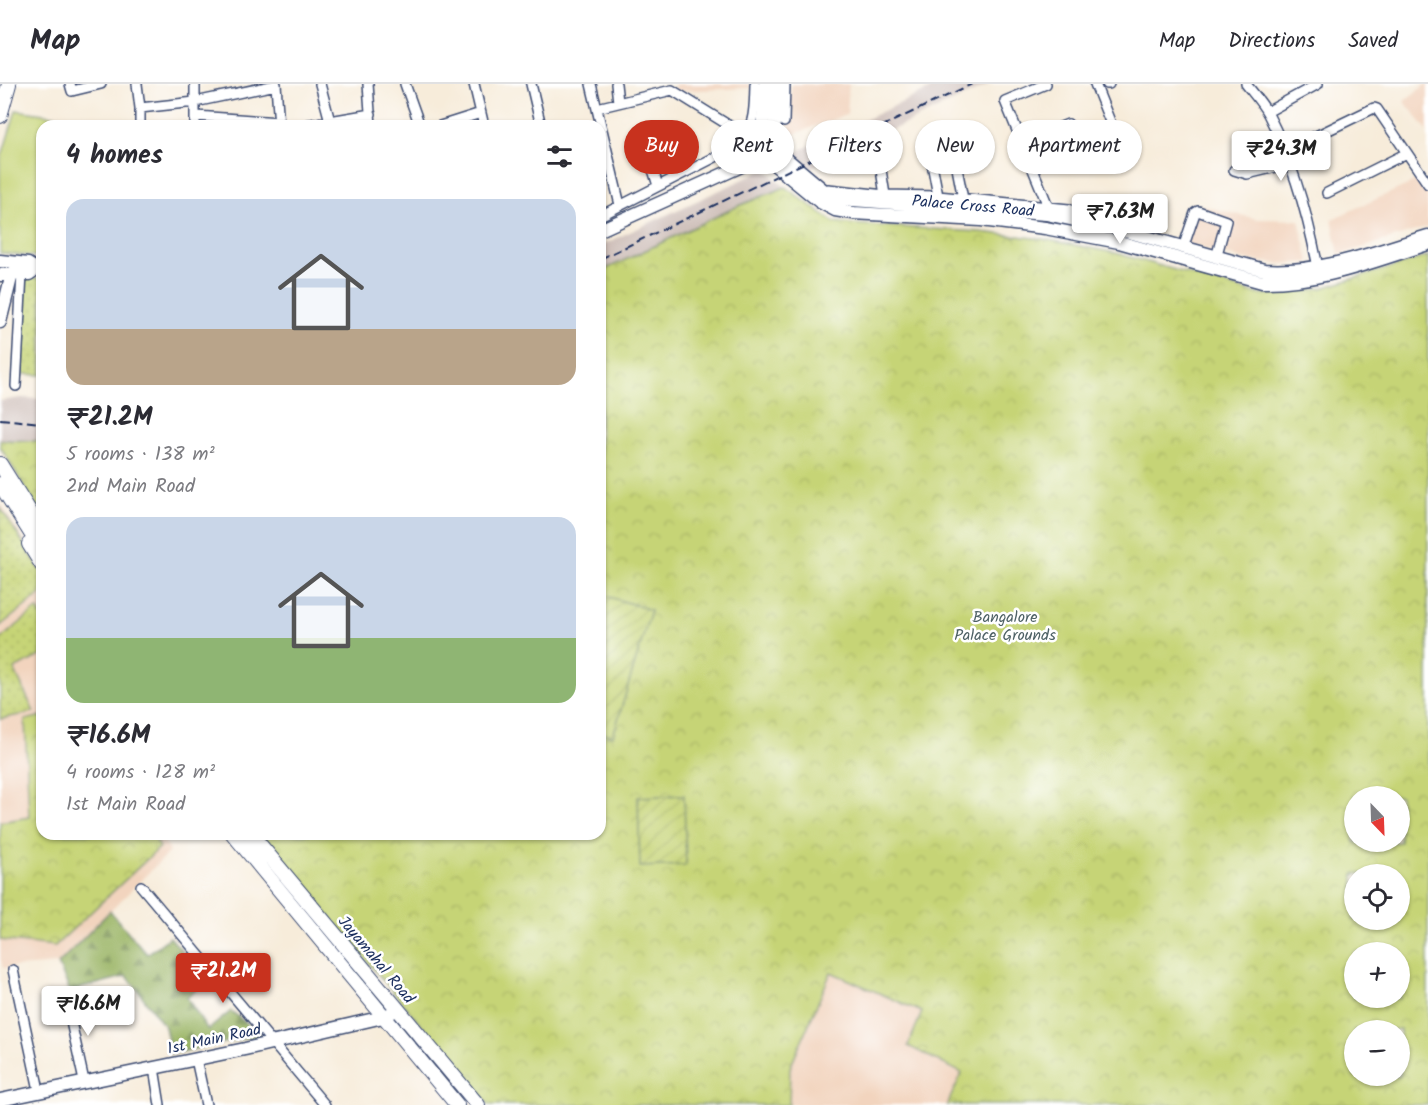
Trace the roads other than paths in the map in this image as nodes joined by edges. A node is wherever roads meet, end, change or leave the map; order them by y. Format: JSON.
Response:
{"nodes":[{"id":1,"x":9,"y":84,"type":"edge"},
{"id":2,"x":70,"y":84,"type":"edge"},
{"id":3,"x":101,"y":84,"type":"edge"},
{"id":4,"x":137,"y":84,"type":"edge"},
{"id":5,"x":195,"y":84,"type":"edge"},
{"id":6,"x":276,"y":84,"type":"edge"},
{"id":7,"x":320,"y":84,"type":"edge"},
{"id":8,"x":368,"y":84,"type":"edge"},
{"id":9,"x":405,"y":84,"type":"edge"},
{"id":10,"x":474,"y":84,"type":"edge"},
{"id":11,"x":531,"y":84,"type":"edge"},
{"id":12,"x":591,"y":84,"type":"edge"},
{"id":13,"x":616,"y":84,"type":"edge"},
{"id":14,"x":755,"y":84,"type":"edge"},
{"id":15,"x":765,"y":84,"type":"edge"},
{"id":16,"x":776,"y":84,"type":"edge"},
{"id":17,"x":785,"y":84,"type":"edge"},
{"id":18,"x":1046,"y":84,"type":"edge"},
{"id":19,"x":1095,"y":84,"type":"edge"},
{"id":20,"x":1246,"y":84,"type":"edge"},
{"id":21,"x":1318,"y":84,"type":"edge"},
{"id":22,"x":671,"y":87,"type":"edge"},
{"id":23,"x":1306,"y":87,"type":"edge"},
{"id":24,"x":195,"y":102,"type":"junction"},
{"id":25,"x":618,"y":102,"type":"junction"},
{"id":26,"x":140,"y":108,"type":"junction"},
{"id":27,"x":597,"y":108,"type":"junction"},
{"id":28,"x":1267,"y":112,"type":"junction"},
{"id":29,"x":481,"y":113,"type":"junction"},
{"id":30,"x":371,"y":114,"type":"junction"},
{"id":31,"x":0,"y":116,"type":"edge"},
{"id":32,"x":140,"y":120,"type":"edge"},
{"id":33,"x":196,"y":120,"type":"edge"},
{"id":34,"x":279,"y":120,"type":"edge"},
{"id":35,"x":330,"y":120,"type":"edge"},
{"id":36,"x":347,"y":120,"type":"edge"},
{"id":37,"x":371,"y":120,"type":"edge"},
{"id":38,"x":418,"y":120,"type":"edge"},
{"id":39,"x":459,"y":120,"type":"edge"},
{"id":40,"x":483,"y":120,"type":"edge"},
{"id":41,"x":540,"y":120,"type":"edge"},
{"id":42,"x":600,"y":120,"type":"edge"},
{"id":43,"x":722,"y":120,"type":"edge"},
{"id":44,"x":752,"y":120,"type":"edge"},
{"id":45,"x":764,"y":120,"type":"edge"},
{"id":46,"x":775,"y":120,"type":"edge"},
{"id":47,"x":784,"y":120,"type":"edge"},
{"id":48,"x":1013,"y":120,"type":"edge"},
{"id":49,"x":1109,"y":120,"type":"edge"},
{"id":50,"x":606,"y":146,"type":"edge"},
{"id":51,"x":1285,"y":151,"type":"junction"},
{"id":52,"x":1407,"y":153,"type":"junction"},
{"id":53,"x":711,"y":159,"type":"edge"},
{"id":54,"x":1289,"y":164,"type":"junction"},
{"id":55,"x":794,"y":167,"type":"edge"},
{"id":56,"x":1233,"y":170,"type":"dead end"},
{"id":57,"x":794,"y":172,"type":"edge"},
{"id":58,"x":654,"y":174,"type":"edge"},
{"id":59,"x":715,"y":174,"type":"edge"},
{"id":60,"x":719,"y":174,"type":"edge"},
{"id":61,"x":882,"y":174,"type":"edge"},
{"id":62,"x":934,"y":174,"type":"edge"},
{"id":63,"x":959,"y":174,"type":"edge"},
{"id":64,"x":1035,"y":174,"type":"edge"},
{"id":65,"x":808,"y":181,"type":"junction"},
{"id":66,"x":1428,"y":184,"type":"edge"},
{"id":67,"x":658,"y":186,"type":"junction"},
{"id":68,"x":828,"y":189,"type":"dead end"},
{"id":69,"x":1327,"y":192,"type":"dead end"},
{"id":70,"x":885,"y":195,"type":"junction"},
{"id":71,"x":938,"y":196,"type":"junction"},
{"id":72,"x":963,"y":199,"type":"junction"},
{"id":73,"x":620,"y":205,"type":"junction"},
{"id":74,"x":1048,"y":206,"type":"junction"},
{"id":75,"x":606,"y":213,"type":"edge"},
{"id":76,"x":606,"y":221,"type":"edge"},
{"id":77,"x":1099,"y":225,"type":"junction"},
{"id":78,"x":606,"y":227,"type":"edge"},
{"id":79,"x":1120,"y":236,"type":"junction"},
{"id":80,"x":1428,"y":236,"type":"edge"},
{"id":81,"x":1428,"y":244,"type":"edge"},
{"id":82,"x":1183,"y":248,"type":"junction"},
{"id":83,"x":1216,"y":258,"type":"junction"},
{"id":84,"x":0,"y":261,"type":"edge"},
{"id":85,"x":36,"y":268,"type":"edge"},
{"id":86,"x":36,"y":270,"type":"edge"},
{"id":87,"x":1319,"y":273,"type":"junction"},
{"id":88,"x":11,"y":274,"type":"edge"},
{"id":89,"x":0,"y":322,"type":"edge"},
{"id":90,"x":16,"y":386,"type":"dead end"},
{"id":91,"x":0,"y":464,"type":"edge"},
{"id":92,"x":0,"y":484,"type":"edge"},
{"id":93,"x":0,"y":499,"type":"edge"},
{"id":94,"x":36,"y":521,"type":"edge"},
{"id":95,"x":36,"y":541,"type":"edge"},
{"id":96,"x":36,"y":556,"type":"edge"},
{"id":97,"x":238,"y":840,"type":"edge"},
{"id":98,"x":256,"y":840,"type":"edge"},
{"id":99,"x":141,"y":886,"type":"dead end"},
{"id":100,"x":13,"y":970,"type":"dead end"},
{"id":101,"x":66,"y":999,"type":"dead end"},
{"id":102,"x":398,"y":1010,"type":"junction"},
{"id":103,"x":383,"y":1017,"type":"junction"},
{"id":104,"x":273,"y":1042,"type":"junction"},
{"id":105,"x":196,"y":1059,"type":"junction"},
{"id":106,"x":154,"y":1068,"type":"junction"},
{"id":107,"x":84,"y":1081,"type":"junction"},
{"id":108,"x":39,"y":1090,"type":"junction"},
{"id":109,"x":0,"y":1100,"type":"edge"},
{"id":110,"x":160,"y":1105,"type":"edge"},
{"id":111,"x":206,"y":1105,"type":"edge"},
{"id":112,"x":325,"y":1105,"type":"edge"},
{"id":113,"x":457,"y":1105,"type":"edge"},
{"id":114,"x":478,"y":1105,"type":"edge"}],
"edges":[{"from":1,"to":31,"type":"main road"},
{"from":2,"to":3,"type":"street"},
{"from":4,"to":26,"type":"street"},
{"from":5,"to":24,"type":"street"},
{"from":6,"to":24,"type":"street"},
{"from":6,"to":34,"type":"street"},
{"from":7,"to":35,"type":"street"},
{"from":8,"to":30,"type":"street"},
{"from":9,"to":38,"type":"street"},
{"from":10,"to":29,"type":"street"},
{"from":11,"to":41,"type":"street"},
{"from":12,"to":27,"type":"street"},
{"from":13,"to":25,"type":"street"},
{"from":14,"to":44,"type":"street"},
{"from":15,"to":45,"type":"street"},
{"from":16,"to":46,"type":"street"},
{"from":17,"to":47,"type":"street"},
{"from":18,"to":48,"type":"street"},
{"from":19,"to":49,"type":"street"},
{"from":20,"to":28,"type":"street"},
{"from":21,"to":23,"type":"street"},
{"from":22,"to":25,"type":"street"},
{"from":22,"to":43,"type":"street"},
{"from":23,"to":28,"type":"street"},
{"from":24,"to":26,"type":"street"},
{"from":24,"to":33,"type":"street"},
{"from":25,"to":27,"type":"street"},
{"from":26,"to":32,"type":"street"},
{"from":27,"to":42,"type":"street"},
{"from":28,"to":51,"type":"street"},
{"from":29,"to":39,"type":"street"},
{"from":29,"to":40,"type":"street"},
{"from":30,"to":36,"type":"street"},
{"from":30,"to":37,"type":"street"},
{"from":50,"to":73,"type":"street"},
{"from":51,"to":52,"type":"street"},
{"from":51,"to":54,"type":"street"},
{"from":52,"to":66,"type":"street"},
{"from":52,"to":69,"type":"street"},
{"from":53,"to":67,"type":"street"},
{"from":54,"to":56,"type":"street"},
{"from":54,"to":87,"type":"street"},
{"from":55,"to":65,"type":"street"},
{"from":57,"to":65,"type":"street"},
{"from":58,"to":67,"type":"street"},
{"from":59,"to":76,"type":"street"},
{"from":60,"to":78,"type":"street"},
{"from":61,"to":70,"type":"street"},
{"from":62,"to":71,"type":"street"},
{"from":63,"to":72,"type":"street"},
{"from":64,"to":74,"type":"street"},
{"from":65,"to":77,"type":"street","name":"Palace Cross Road"},
{"from":65,"to":79,"type":"street","name":"Palace Cross Road"},
{"from":67,"to":73,"type":"street"},
{"from":68,"to":70,"type":"street"},
{"from":70,"to":71,"type":"street"},
{"from":71,"to":72,"type":"street"},
{"from":72,"to":74,"type":"street"},
{"from":73,"to":75,"type":"street"},
{"from":74,"to":77,"type":"street"},
{"from":77,"to":79,"type":"street","name":"Palace Cross Road"},
{"from":79,"to":82,"type":"street","name":"Palace Cross Road"},
{"from":79,"to":87,"type":"street","name":"Palace Cross Road"},
{"from":80,"to":87,"type":"street","name":"Palace Cross Road"},
{"from":81,"to":87,"type":"street","name":"Palace Cross Road"},
{"from":82,"to":83,"type":"street","name":"Palace Cross Road"},
{"from":82,"to":83,"type":"street"},
{"from":83,"to":87,"type":"street","name":"Palace Cross Road"},
{"from":84,"to":85,"type":"street"},
{"from":86,"to":88,"type":"street"},
{"from":88,"to":89,"type":"street"},
{"from":88,"to":90,"type":"street"},
{"from":91,"to":94,"type":"main road"},
{"from":92,"to":95,"type":"main road"},
{"from":93,"to":96,"type":"main road"},
{"from":97,"to":103,"type":"main road","name":"Jayamahal Road"},
{"from":98,"to":102,"type":"main road","name":"Jayamahal Road"},
{"from":99,"to":104,"type":"street"},
{"from":100,"to":108,"type":"street"},
{"from":101,"to":107,"type":"street"},
{"from":102,"to":103,"type":"street","name":"1st Main Road"},
{"from":102,"to":114,"type":"main road","name":"Jayamahal Road"},
{"from":103,"to":104,"type":"street","name":"1st Main Road"},
{"from":103,"to":113,"type":"main road","name":"Jayamahal Road"},
{"from":104,"to":105,"type":"street","name":"1st Main Road"},
{"from":104,"to":112,"type":"street"},
{"from":105,"to":106,"type":"street","name":"1st Main Road"},
{"from":105,"to":111,"type":"street"},
{"from":106,"to":107,"type":"street","name":"1st Main Road"},
{"from":106,"to":110,"type":"street"},
{"from":107,"to":108,"type":"street","name":"1st Main Road"},
{"from":108,"to":109,"type":"street","name":"1st Main Road"}]}
